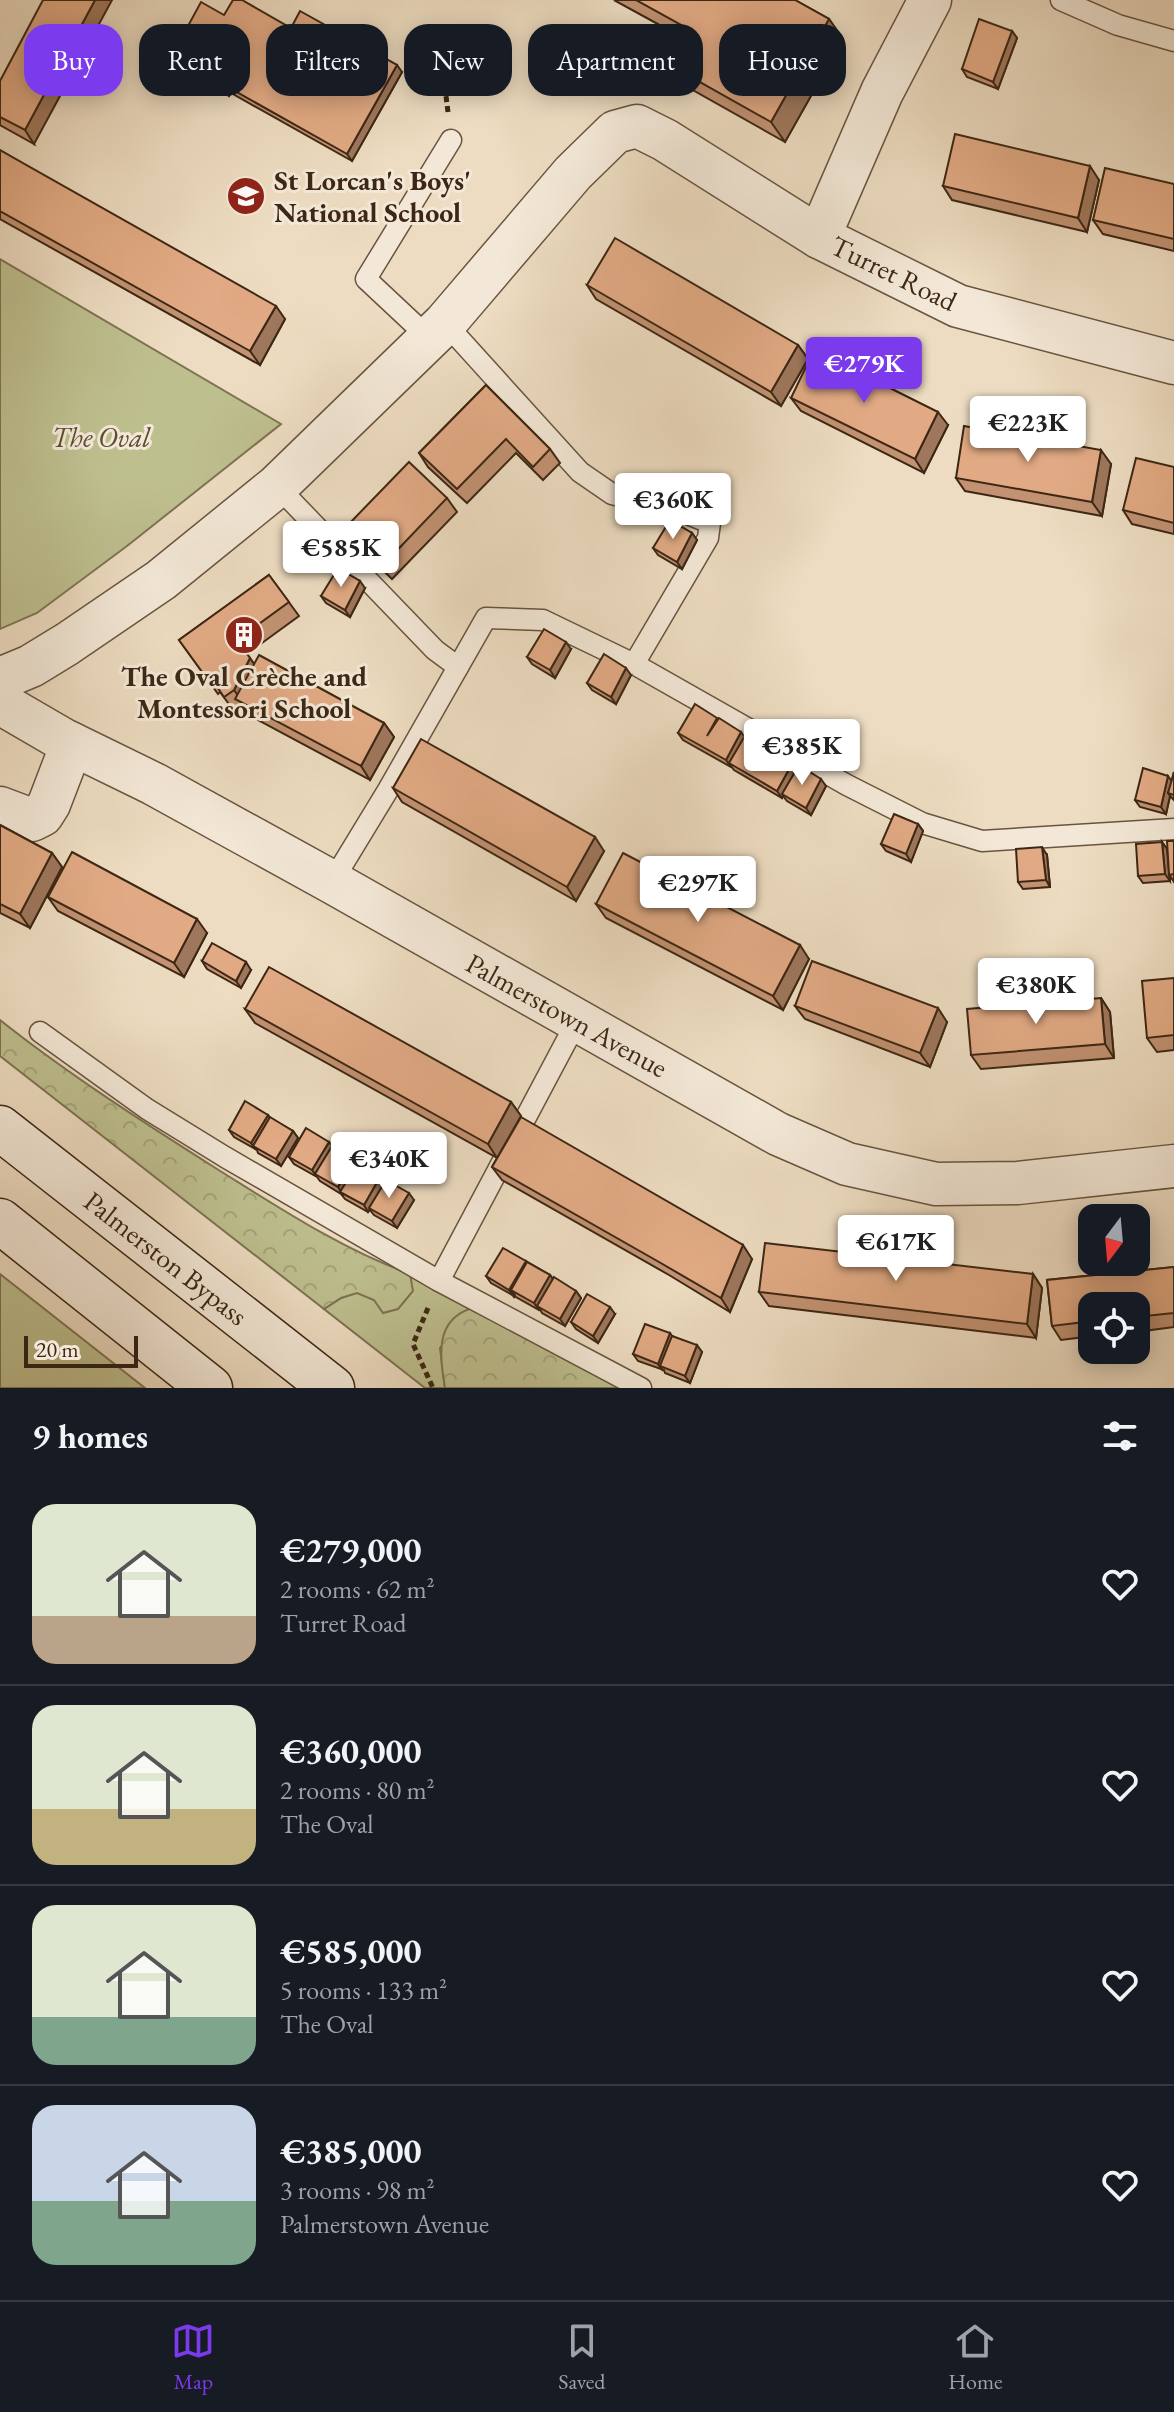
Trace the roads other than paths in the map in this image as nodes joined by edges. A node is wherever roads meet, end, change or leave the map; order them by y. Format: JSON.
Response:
{"nodes":[{"id":1,"x":930,"y":0,"type":"edge"},
{"id":2,"x":1061,"y":0,"type":"edge"},
{"id":3,"x":1174,"y":41,"type":"edge"},
{"id":4,"x":451,"y":140,"type":"dead end"},
{"id":5,"x":819,"y":237,"type":"junction"},
{"id":6,"x":437,"y":330,"type":"junction"},
{"id":7,"x":1174,"y":363,"type":"edge"},
{"id":8,"x":277,"y":486,"type":"junction"},
{"id":9,"x":634,"y":664,"type":"junction"},
{"id":10,"x":458,"y":667,"type":"junction"},
{"id":11,"x":0,"y":679,"type":"edge"},
{"id":12,"x":0,"y":703,"type":"edge"},
{"id":13,"x":72,"y":744,"type":"junction"},
{"id":14,"x":0,"y":808,"type":"edge"},
{"id":15,"x":1174,"y":829,"type":"edge"},
{"id":16,"x":332,"y":882,"type":"junction"},
{"id":17,"x":577,"y":1021,"type":"junction"},
{"id":18,"x":40,"y":1032,"type":"dead end"},
{"id":19,"x":0,"y":1128,"type":"edge"},
{"id":20,"x":1174,"y":1166,"type":"edge"},
{"id":21,"x":6,"y":1223,"type":"edge"},
{"id":22,"x":439,"y":1281,"type":"junction"},
{"id":23,"x":210,"y":1388,"type":"edge"},
{"id":24,"x":332,"y":1388,"type":"edge"},
{"id":25,"x":641,"y":1388,"type":"edge"}],
"edges":[{"from":1,"to":5,"type":"street"},
{"from":2,"to":3,"type":"lane"},
{"from":4,"to":6,"type":"lane"},
{"from":5,"to":6,"type":"street","name":"Turret Road"},
{"from":5,"to":7,"type":"street","name":"Turret Road"},
{"from":6,"to":8,"type":"street"},
{"from":6,"to":9,"type":"lane"},
{"from":8,"to":10,"type":"lane"},
{"from":8,"to":11,"type":"street"},
{"from":9,"to":10,"type":"lane"},
{"from":9,"to":15,"type":"lane"},
{"from":10,"to":16,"type":"lane"},
{"from":12,"to":13,"type":"street","name":"Palmerstown Avenue"},
{"from":13,"to":14,"type":"street"},
{"from":13,"to":16,"type":"street","name":"Palmerstown Avenue"},
{"from":16,"to":17,"type":"street","name":"Palmerstown Avenue"},
{"from":17,"to":20,"type":"street","name":"Palmerstown Avenue"},
{"from":17,"to":22,"type":"lane"},
{"from":18,"to":22,"type":"lane"},
{"from":19,"to":24,"type":"main road","name":"Palmerston Bypass"},
{"from":21,"to":23,"type":"main road"},
{"from":22,"to":25,"type":"lane"}]}
